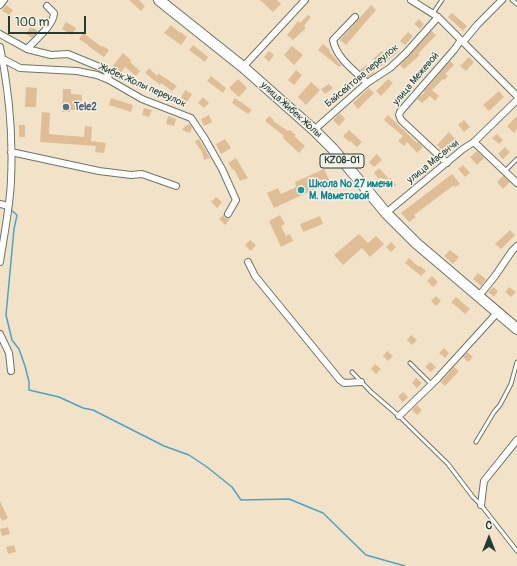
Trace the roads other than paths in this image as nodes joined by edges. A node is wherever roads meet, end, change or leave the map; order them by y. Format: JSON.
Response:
{"nodes":[{"id":1,"x":4,"y":0,"type":"edge"},
{"id":2,"x":159,"y":0,"type":"edge"},
{"id":3,"x":305,"y":0,"type":"edge"},
{"id":4,"x":411,"y":0,"type":"edge"},
{"id":5,"x":442,"y":0,"type":"edge"},
{"id":6,"x":502,"y":0,"type":"edge"},
{"id":7,"x":512,"y":0,"type":"edge"},
{"id":8,"x":517,"y":4,"type":"edge"},
{"id":9,"x":0,"y":5,"type":"edge"},
{"id":10,"x":47,"y":6,"type":"dead end"},
{"id":11,"x":435,"y":15,"type":"junction"},
{"id":12,"x":355,"y":17,"type":"dead end"},
{"id":13,"x":0,"y":34,"type":"edge"},
{"id":14,"x":462,"y":41,"type":"junction"},
{"id":15,"x":0,"y":47,"type":"edge"},
{"id":16,"x":27,"y":50,"type":"junction"},
{"id":17,"x":3,"y":59,"type":"junction"},
{"id":18,"x":243,"y":67,"type":"junction"},
{"id":19,"x":109,"y":80,"type":"junction"},
{"id":20,"x":367,"y":83,"type":"junction"},
{"id":21,"x":517,"y":96,"type":"edge"},
{"id":22,"x":517,"y":100,"type":"edge"},
{"id":23,"x":314,"y":130,"type":"junction"},
{"id":24,"x":474,"y":142,"type":"junction"},
{"id":25,"x":11,"y":152,"type":"junction"},
{"id":26,"x":517,"y":159,"type":"edge"},
{"id":27,"x":447,"y":163,"type":"junction"},
{"id":28,"x":505,"y":171,"type":"junction"},
{"id":29,"x":517,"y":183,"type":"edge"},
{"id":30,"x":176,"y":186,"type":"dead end"},
{"id":31,"x":0,"y":204,"type":"edge"},
{"id":32,"x":8,"y":206,"type":"junction"},
{"id":33,"x":386,"y":213,"type":"junction"},
{"id":34,"x":228,"y":214,"type":"dead end"},
{"id":35,"x":517,"y":246,"type":"edge"},
{"id":36,"x":0,"y":262,"type":"edge"},
{"id":37,"x":248,"y":262,"type":"dead end"},
{"id":38,"x":478,"y":297,"type":"junction"},
{"id":39,"x":497,"y":312,"type":"junction"},
{"id":40,"x":517,"y":329,"type":"edge"},
{"id":41,"x":0,"y":334,"type":"edge"},
{"id":42,"x":517,"y":362,"type":"edge"},
{"id":43,"x":410,"y":363,"type":"dead end"},
{"id":44,"x":11,"y":371,"type":"dead end"},
{"id":45,"x":352,"y":372,"type":"dead end"},
{"id":46,"x":361,"y":382,"type":"junction"},
{"id":47,"x":432,"y":384,"type":"junction"},
{"id":48,"x":399,"y":416,"type":"junction"},
{"id":49,"x":517,"y":440,"type":"edge"},
{"id":50,"x":476,"y":442,"type":"dead end"},
{"id":51,"x":481,"y":505,"type":"junction"},
{"id":52,"x":517,"y":551,"type":"edge"}],
"edges":[{"from":1,"to":9,"type":"street"},
{"from":2,"to":18,"type":"main road","name":"улица Жибек Жолы","number":"KZ08-01"},
{"from":3,"to":18,"type":"street"},
{"from":4,"to":11,"type":"street"},
{"from":5,"to":11,"type":"lane"},
{"from":6,"to":14,"type":"street"},
{"from":7,"to":8,"type":"lane"},
{"from":10,"to":16,"type":"street"},
{"from":11,"to":14,"type":"street"},
{"from":11,"to":20,"type":"street","name":"Байсейтова переулок"},
{"from":12,"to":20,"type":"street"},
{"from":13,"to":16,"type":"street"},
{"from":14,"to":21,"type":"street"},
{"from":14,"to":27,"type":"street","name":"улица Межевой"},
{"from":15,"to":17,"type":"street"},
{"from":16,"to":19,"type":"street"},
{"from":17,"to":19,"type":"street","name":"Жибек Жолы переулок"},
{"from":17,"to":25,"type":"street"},
{"from":18,"to":23,"type":"main road","name":"улица Жибек Жолы","number":"KZ08-01"},
{"from":19,"to":34,"type":"street","name":"Жибек Жолы переулок"},
{"from":20,"to":23,"type":"street","name":"Байсейтова переулок"},
{"from":22,"to":24,"type":"street","name":"улица Масанчи"},
{"from":23,"to":33,"type":"main road","name":"улица Жибек Жолы","number":"KZ08-01"},
{"from":24,"to":27,"type":"street","name":"улица Масанчи"},
{"from":24,"to":28,"type":"street","name":"улица Масанчи"},
{"from":25,"to":30,"type":"street"},
{"from":25,"to":32,"type":"street"},
{"from":26,"to":28,"type":"lane"},
{"from":27,"to":33,"type":"street","name":"улица Масанчи"},
{"from":28,"to":29,"type":"street","name":"улица Масанчи"},
{"from":31,"to":32,"type":"street"},
{"from":32,"to":36,"type":"street"},
{"from":33,"to":38,"type":"main road","name":"улица Жибек Жолы","number":"KZ08-01"},
{"from":35,"to":38,"type":"street"},
{"from":37,"to":46,"type":"street"},
{"from":38,"to":39,"type":"main road","name":"улица Жибек Жолы","number":"KZ08-01"},
{"from":39,"to":40,"type":"main road","name":"улица Жибек Жолы","number":"KZ08-01"},
{"from":39,"to":47,"type":"street"},
{"from":41,"to":44,"type":"street"},
{"from":42,"to":50,"type":"lane"},
{"from":43,"to":47,"type":"lane"},
{"from":45,"to":46,"type":"lane"},
{"from":46,"to":48,"type":"lane"},
{"from":47,"to":48,"type":"street"},
{"from":48,"to":51,"type":"lane"},
{"from":49,"to":51,"type":"street"},
{"from":51,"to":52,"type":"lane"}]}
